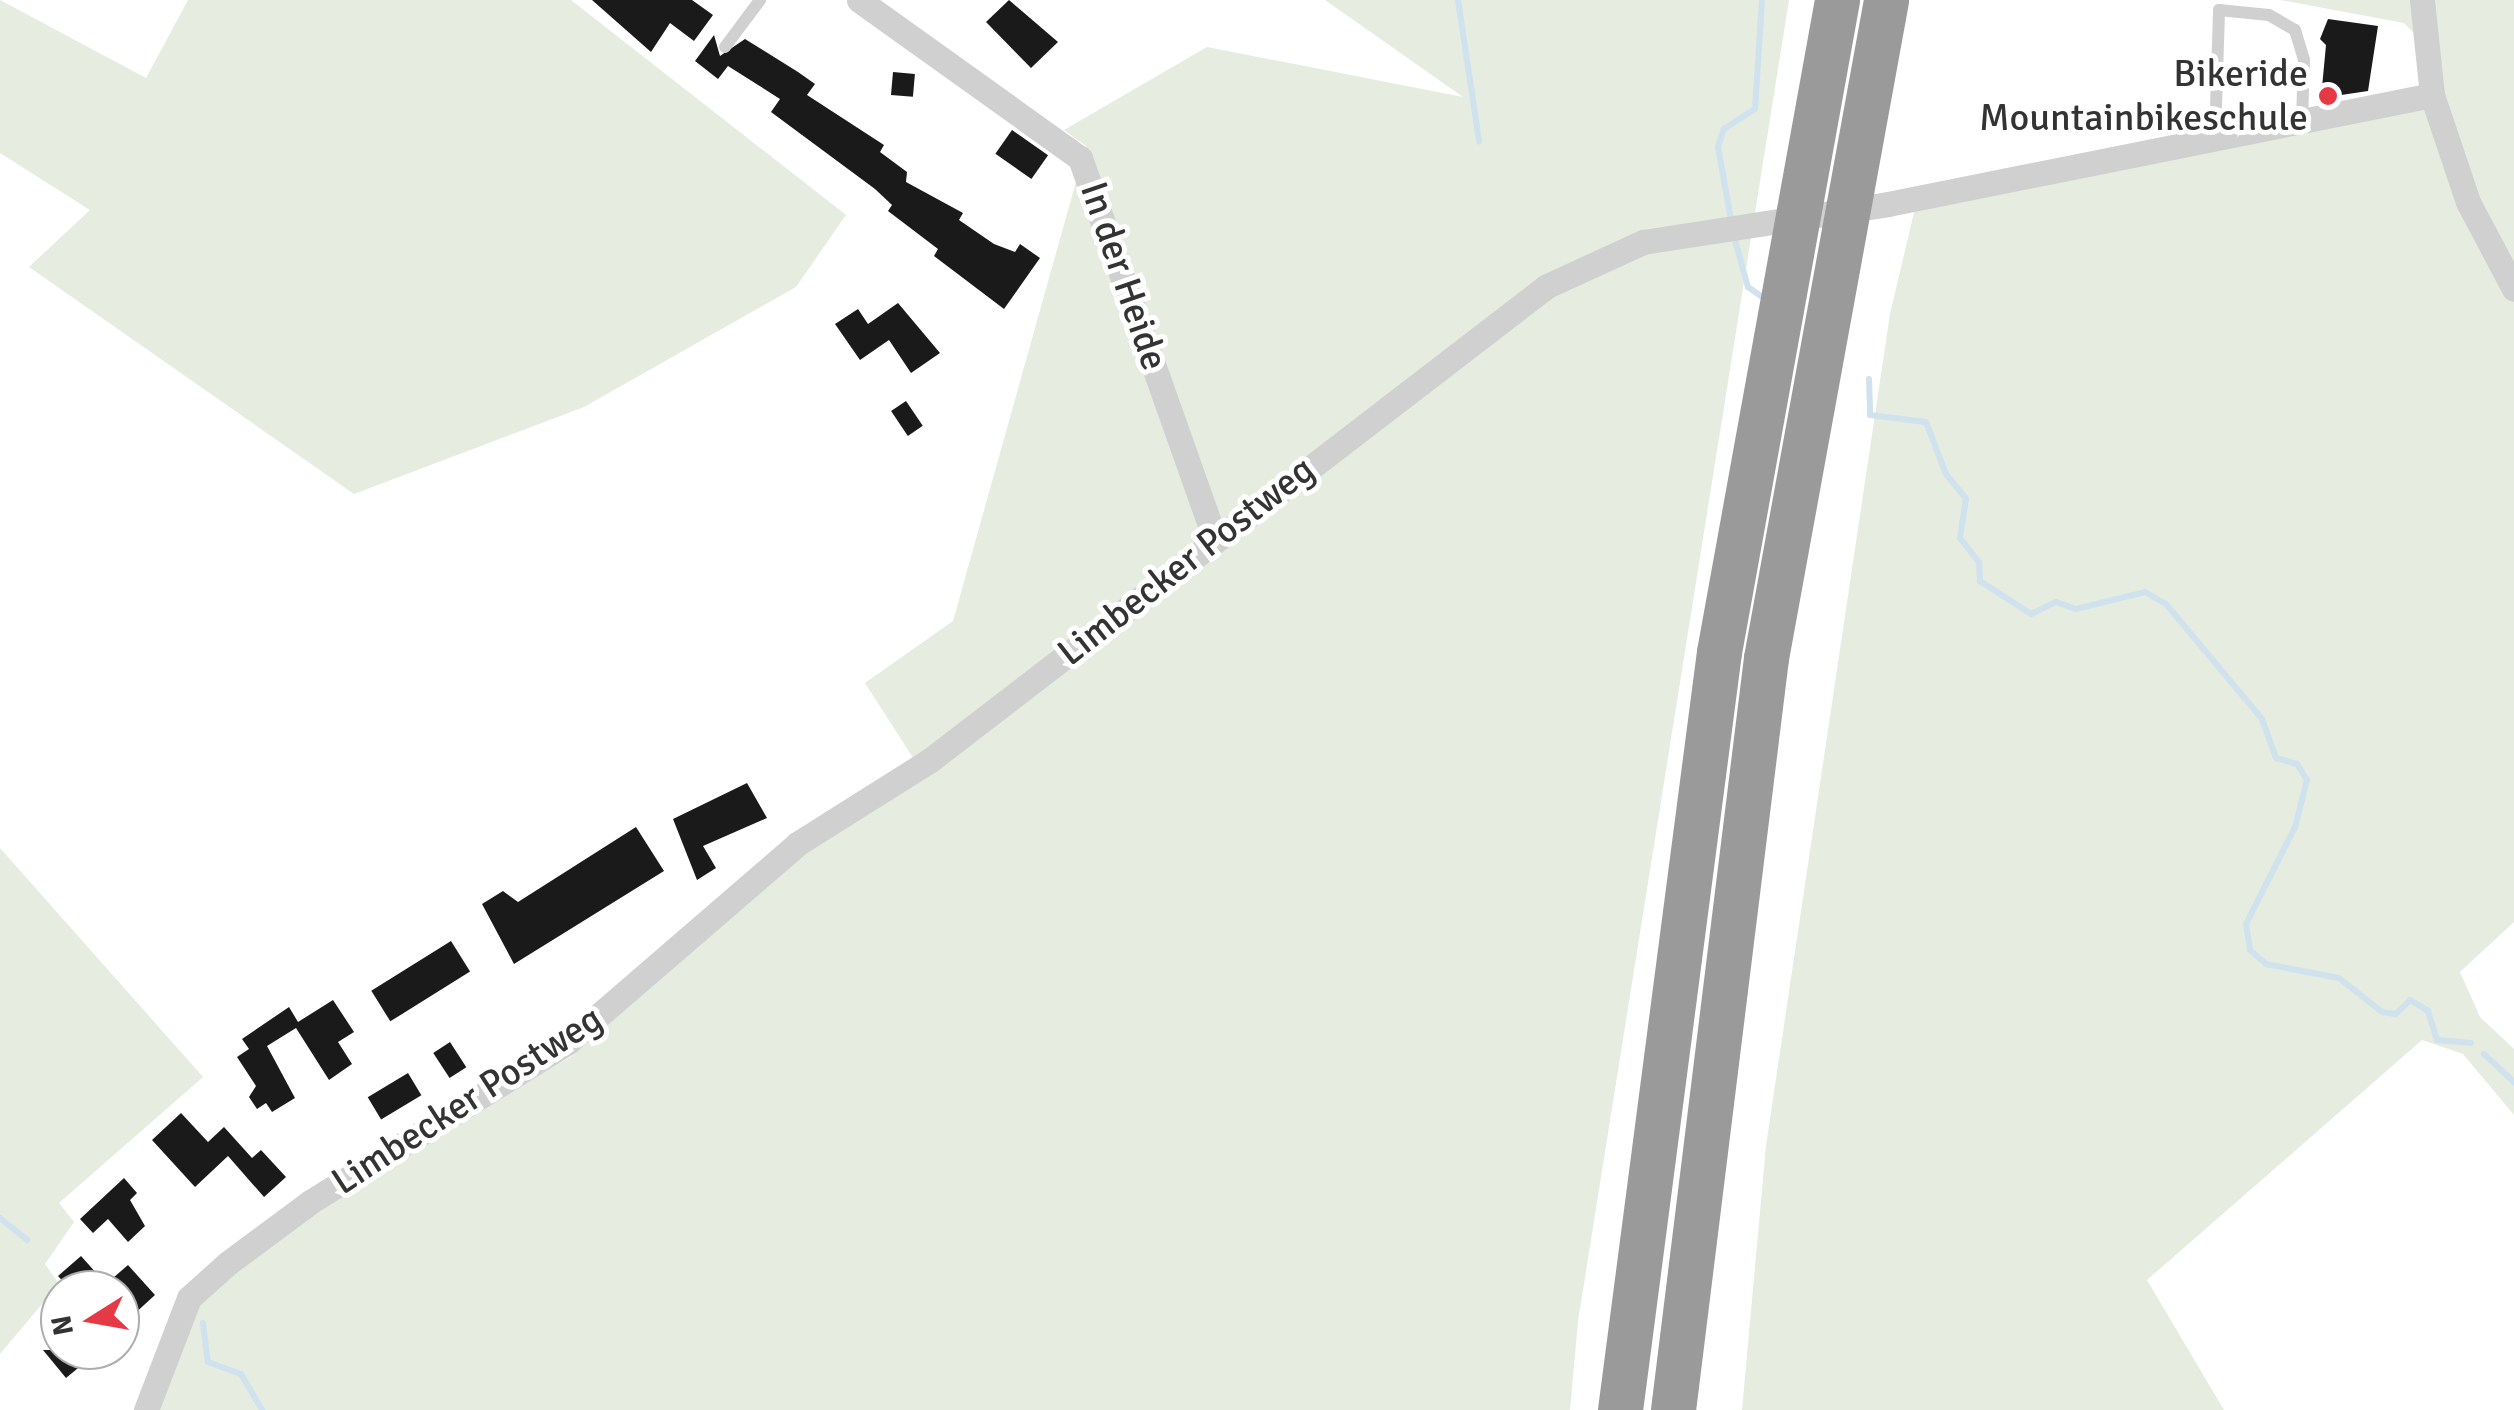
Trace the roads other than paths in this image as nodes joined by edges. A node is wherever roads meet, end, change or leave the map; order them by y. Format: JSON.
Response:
{"nodes":[{"id":1,"x":760,"y":0,"type":"edge"},
{"id":2,"x":859,"y":0,"type":"edge"},
{"id":3,"x":1837,"y":0,"type":"edge"},
{"id":4,"x":1886,"y":0,"type":"edge"},
{"id":5,"x":2422,"y":0,"type":"edge"},
{"id":6,"x":725,"y":47,"type":"dead end"},
{"id":7,"x":2432,"y":95,"type":"junction"},
{"id":8,"x":2302,"y":122,"type":"junction"},
{"id":9,"x":2215,"y":140,"type":"junction"},
{"id":10,"x":2514,"y":289,"type":"edge"},
{"id":11,"x":1215,"y":540,"type":"junction"},
{"id":12,"x":146,"y":1410,"type":"edge"},
{"id":13,"x":1620,"y":1410,"type":"edge"},
{"id":14,"x":1673,"y":1410,"type":"edge"}],
"edges":[{"from":1,"to":6,"type":"lane"},
{"from":2,"to":11,"type":"street","name":"In der Heide"},
{"from":3,"to":13,"type":"highway","bridge":true},
{"from":4,"to":14,"type":"highway","bridge":true},
{"from":5,"to":7,"type":"street"},
{"from":7,"to":8,"type":"street","name":"Limbecker Postweg"},
{"from":7,"to":10,"type":"street"},
{"from":8,"to":9,"type":"street","name":"Limbecker Postweg"},
{"from":8,"to":9,"type":"lane"},
{"from":9,"to":11,"type":"street","name":"Limbecker Postweg"},
{"from":11,"to":12,"type":"street","name":"Limbecker Postweg"}]}
